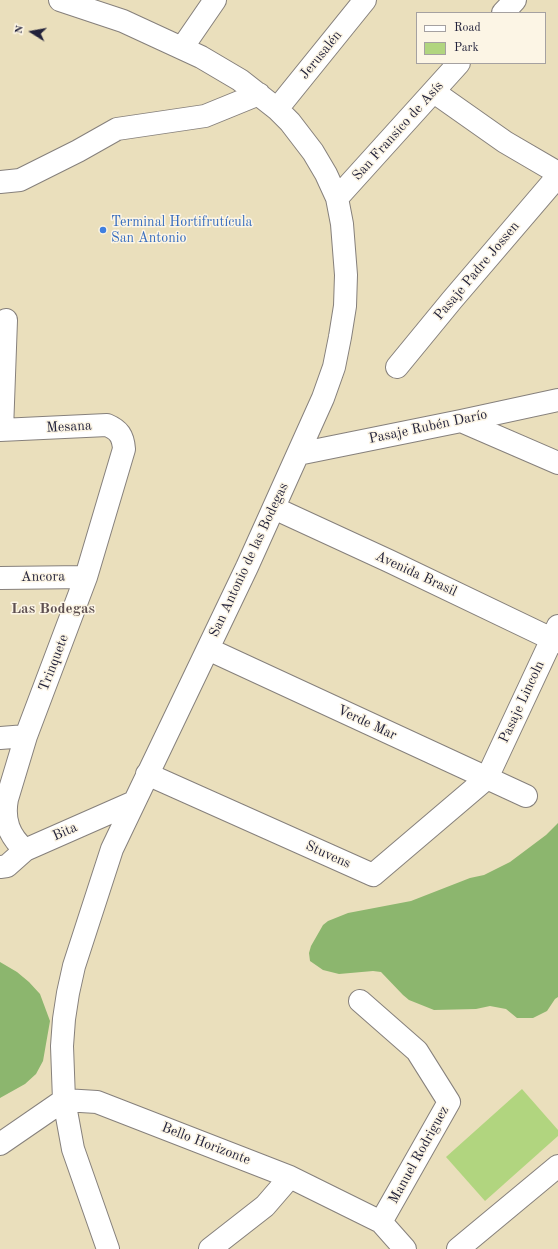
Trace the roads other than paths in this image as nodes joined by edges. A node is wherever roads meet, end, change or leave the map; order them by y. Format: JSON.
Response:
{"nodes":[{"id":1,"x":60,"y":0,"type":"edge"},
{"id":2,"x":215,"y":0,"type":"edge"},
{"id":3,"x":365,"y":0,"type":"edge"},
{"id":4,"x":515,"y":0,"type":"edge"},
{"id":5,"x":504,"y":12,"type":"edge"},
{"id":6,"x":182,"y":48,"type":"junction"},
{"id":7,"x":458,"y":64,"type":"edge"},
{"id":8,"x":434,"y":92,"type":"junction"},
{"id":9,"x":259,"y":94,"type":"junction"},
{"id":10,"x":277,"y":109,"type":"junction"},
{"id":11,"x":558,"y":173,"type":"edge"},
{"id":12,"x":558,"y":176,"type":"edge"},
{"id":13,"x":0,"y":182,"type":"edge"},
{"id":14,"x":336,"y":198,"type":"junction"},
{"id":15,"x":6,"y":320,"type":"dead end"},
{"id":16,"x":397,"y":367,"type":"dead end"},
{"id":17,"x":558,"y":400,"type":"edge"},
{"id":18,"x":461,"y":421,"type":"junction"},
{"id":19,"x":1,"y":430,"type":"edge"},
{"id":20,"x":124,"y":449,"type":"joint"},
{"id":21,"x":298,"y":454,"type":"junction"},
{"id":22,"x":558,"y":463,"type":"edge"},
{"id":23,"x":274,"y":508,"type":"junction"},
{"id":24,"x":86,"y":577,"type":"junction"},
{"id":25,"x":0,"y":578,"type":"edge"},
{"id":26,"x":556,"y":635,"type":"edge"},
{"id":27,"x":208,"y":649,"type":"junction"},
{"id":28,"x":26,"y":736,"type":"junction"},
{"id":29,"x":0,"y":738,"type":"edge"},
{"id":30,"x":147,"y":774,"type":"junction"},
{"id":31,"x":486,"y":778,"type":"junction"},
{"id":32,"x":526,"y":796,"type":"dead end"},
{"id":33,"x":134,"y":802,"type":"junction"},
{"id":34,"x":26,"y":850,"type":"junction"},
{"id":35,"x":0,"y":867,"type":"edge"},
{"id":36,"x":360,"y":1001,"type":"dead end"},
{"id":37,"x":64,"y":1100,"type":"junction"},
{"id":38,"x":0,"y":1144,"type":"edge"},
{"id":39,"x":558,"y":1166,"type":"edge"},
{"id":40,"x":290,"y":1177,"type":"junction"},
{"id":41,"x":381,"y":1222,"type":"junction"},
{"id":42,"x":108,"y":1249,"type":"edge"},
{"id":43,"x":210,"y":1249,"type":"edge"},
{"id":44,"x":405,"y":1249,"type":"edge"},
{"id":45,"x":458,"y":1249,"type":"edge"}],
"edges":[{"from":1,"to":6,"type":"street","name":"San Antonio de las Bodegas"},
{"from":2,"to":6,"type":"street"},
{"from":3,"to":10,"type":"street","name":"Jerusalén"},
{"from":4,"to":5,"type":"street"},
{"from":6,"to":9,"type":"street","name":"San Antonio de las Bodegas"},
{"from":7,"to":8,"type":"street","name":"San Fransico de Asís"},
{"from":8,"to":11,"type":"street"},
{"from":8,"to":14,"type":"street","name":"San Fransico de Asís"},
{"from":9,"to":10,"type":"street","name":"San Antonio de las Bodegas"},
{"from":9,"to":13,"type":"street"},
{"from":10,"to":14,"type":"street","name":"San Antonio de las Bodegas"},
{"from":12,"to":16,"type":"street","name":"Pasaje Padre Jossen"},
{"from":14,"to":21,"type":"street","name":"San Antonio de las Bodegas"},
{"from":15,"to":19,"type":"street"},
{"from":17,"to":18,"type":"street","name":"Pasaje Rubén Darío"},
{"from":18,"to":21,"type":"street","name":"Pasaje Rubén Darío"},
{"from":18,"to":22,"type":"street"},
{"from":19,"to":20,"type":"street","name":"Mesana"},
{"from":20,"to":24,"type":"street","name":"Trinquete"},
{"from":21,"to":23,"type":"street","name":"San Antonio de las Bodegas"},
{"from":23,"to":26,"type":"street","name":"Avenida Brasil"},
{"from":23,"to":27,"type":"street","name":"San Antonio de las Bodegas"},
{"from":24,"to":25,"type":"street","name":"Ancora"},
{"from":24,"to":28,"type":"street","name":"Trinquete"},
{"from":26,"to":31,"type":"street","name":"Pasaje Lincoln"},
{"from":27,"to":30,"type":"street","name":"San Antonio de las Bodegas"},
{"from":27,"to":31,"type":"street","name":"Verde Mar"},
{"from":28,"to":29,"type":"street"},
{"from":28,"to":34,"type":"street","name":"Trinquete"},
{"from":30,"to":31,"type":"street","name":"Stuvens"},
{"from":30,"to":33,"type":"street","name":"San Antonio de las Bodegas"},
{"from":31,"to":32,"type":"street","name":"Verde Mar"},
{"from":33,"to":34,"type":"street","name":"Bita"},
{"from":33,"to":37,"type":"street","name":"San Antonio de las Bodegas"},
{"from":34,"to":35,"type":"street","name":"Bita"},
{"from":36,"to":41,"type":"street","name":"Manuel Rodriguez"},
{"from":37,"to":38,"type":"street"},
{"from":37,"to":40,"type":"street","name":"Bello Horizonte"},
{"from":37,"to":42,"type":"street","name":"San Antonio de las Bodegas"},
{"from":39,"to":45,"type":"street"},
{"from":40,"to":41,"type":"street","name":"Bello Horizonte"},
{"from":40,"to":43,"type":"street"},
{"from":41,"to":44,"type":"street","name":"Bello Horizonte"}]}
